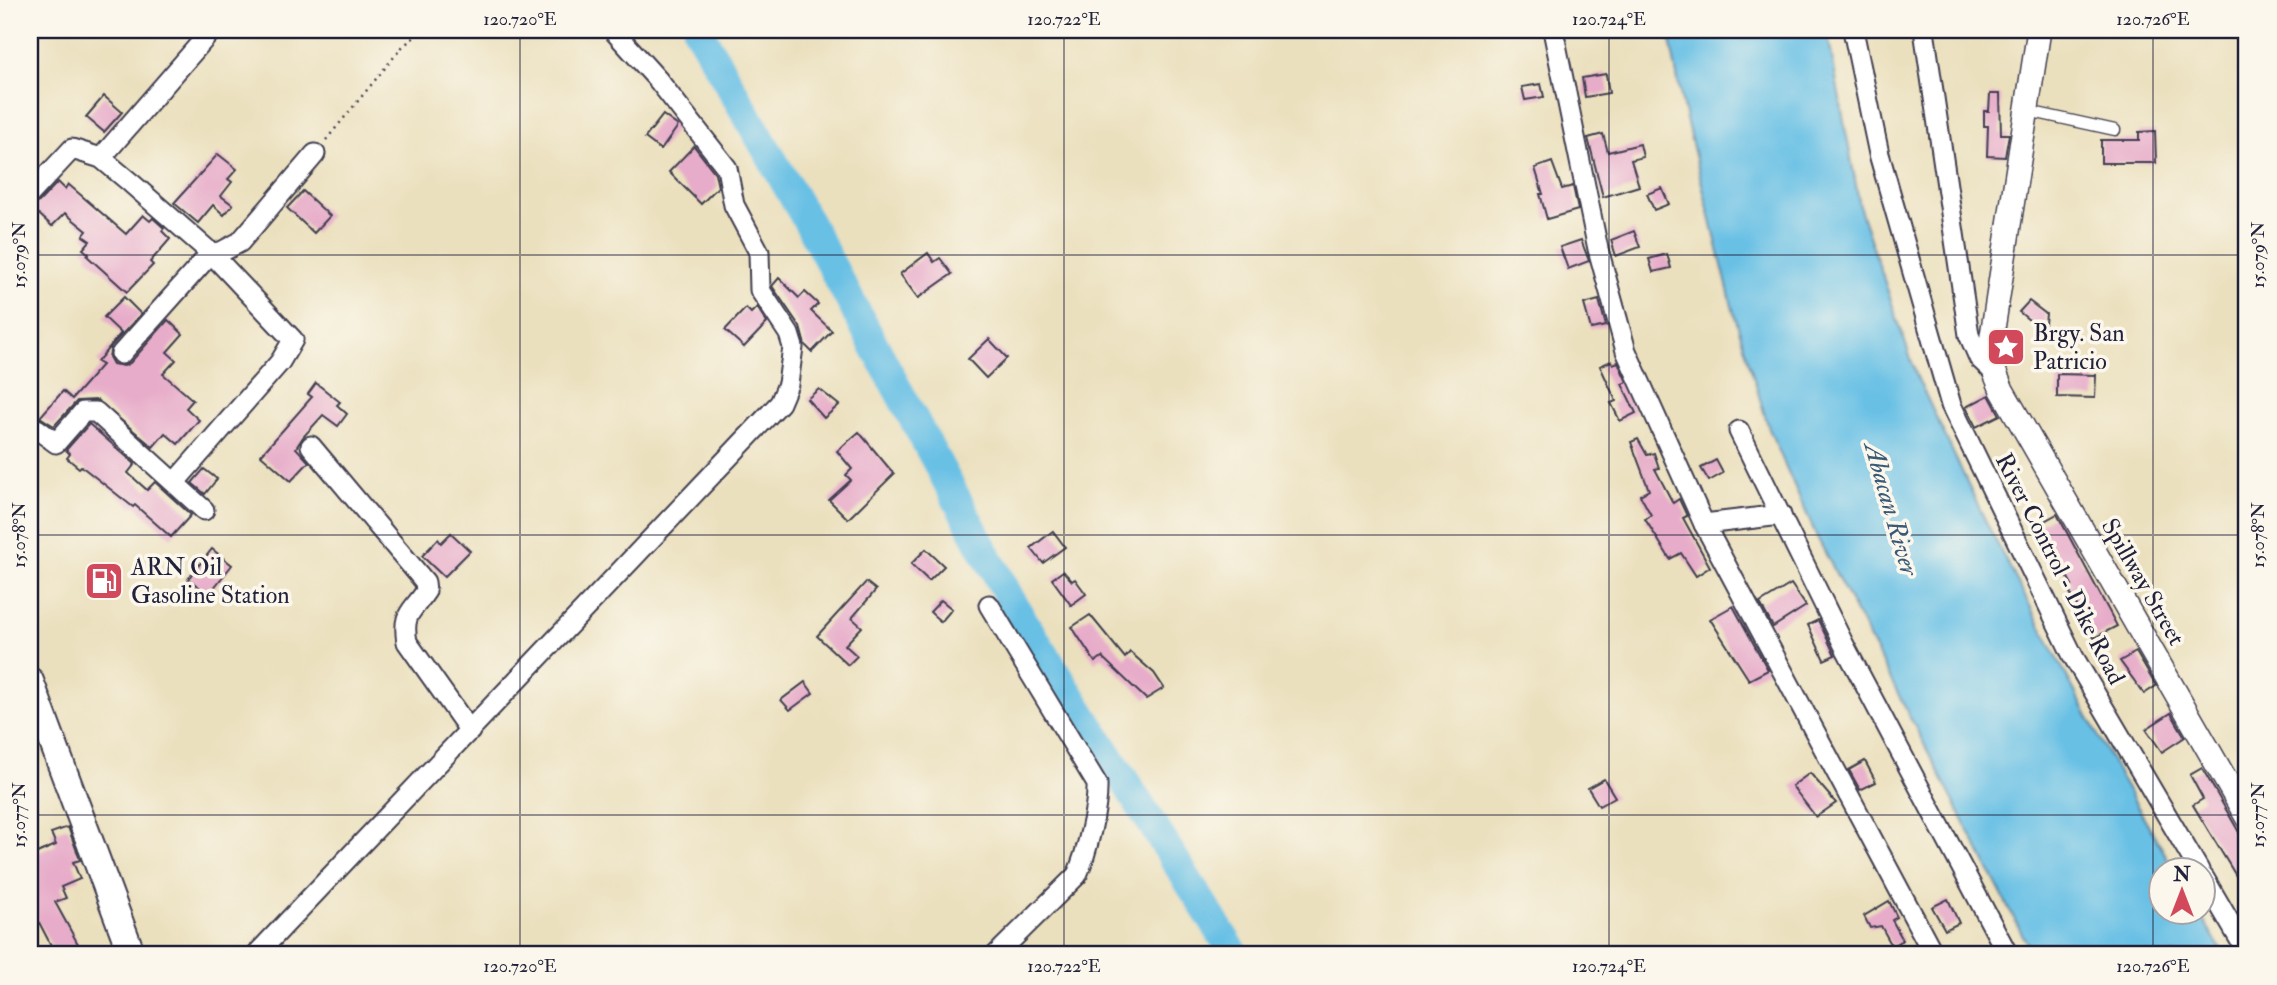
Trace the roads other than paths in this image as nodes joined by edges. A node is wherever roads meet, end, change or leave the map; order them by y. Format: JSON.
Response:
{"nodes":[{"id":1,"x":212,"y":30,"type":"edge"},
{"id":2,"x":613,"y":30,"type":"edge"},
{"id":3,"x":1552,"y":30,"type":"edge"},
{"id":4,"x":1853,"y":30,"type":"edge"},
{"id":5,"x":1924,"y":30,"type":"edge"},
{"id":6,"x":2039,"y":30,"type":"edge"},
{"id":7,"x":2028,"y":111,"type":"junction"},
{"id":8,"x":2115,"y":130,"type":"dead end"},
{"id":9,"x":316,"y":154,"type":"road end"},
{"id":10,"x":101,"y":158,"type":"junction"},
{"id":11,"x":30,"y":194,"type":"edge"},
{"id":12,"x":211,"y":253,"type":"junction"},
{"id":13,"x":121,"y":354,"type":"dead end"},
{"id":14,"x":1995,"y":373,"type":"junction"},
{"id":15,"x":1740,"y":431,"type":"dead end"},
{"id":16,"x":30,"y":435,"type":"edge"},
{"id":17,"x":311,"y":446,"type":"dead end"},
{"id":18,"x":175,"y":482,"type":"junction"},
{"id":19,"x":204,"y":510,"type":"dead end"},
{"id":20,"x":1781,"y":516,"type":"junction"},
{"id":21,"x":1704,"y":524,"type":"junction"},
{"id":22,"x":989,"y":605,"type":"dead end"},
{"id":23,"x":30,"y":681,"type":"edge"},
{"id":24,"x":36,"y":720,"type":"edge"},
{"id":25,"x":470,"y":732,"type":"junction"},
{"id":26,"x":2247,"y":817,"type":"edge"},
{"id":27,"x":2191,"y":856,"type":"edge"},
{"id":28,"x":2218,"y":903,"type":"edge"},
{"id":29,"x":2247,"y":952,"type":"edge"},
{"id":30,"x":128,"y":953,"type":"edge"},
{"id":31,"x":256,"y":955,"type":"edge"},
{"id":32,"x":996,"y":955,"type":"edge"},
{"id":33,"x":1934,"y":955,"type":"edge"},
{"id":34,"x":2008,"y":955,"type":"edge"}],
"edges":[{"from":1,"to":10,"type":"street"},
{"from":2,"to":25,"type":"street"},
{"from":3,"to":21,"type":"street"},
{"from":4,"to":27,"type":"street","name":"River Control - Dike Road"},
{"from":5,"to":14,"type":"street"},
{"from":6,"to":7,"type":"street"},
{"from":7,"to":8,"type":"lane"},
{"from":7,"to":14,"type":"street"},
{"from":9,"to":12,"type":"street"},
{"from":10,"to":11,"type":"street"},
{"from":10,"to":12,"type":"street"},
{"from":12,"to":13,"type":"street"},
{"from":12,"to":18,"type":"street"},
{"from":14,"to":26,"type":"street","name":"Spillway Street"},
{"from":15,"to":20,"type":"street"},
{"from":16,"to":18,"type":"street"},
{"from":17,"to":25,"type":"street"},
{"from":18,"to":19,"type":"street"},
{"from":20,"to":21,"type":"street"},
{"from":20,"to":34,"type":"street"},
{"from":21,"to":33,"type":"street"},
{"from":22,"to":32,"type":"street"},
{"from":23,"to":24,"type":"main road"},
{"from":24,"to":30,"type":"main road"},
{"from":25,"to":31,"type":"street"},
{"from":28,"to":29,"type":"street"}]}
